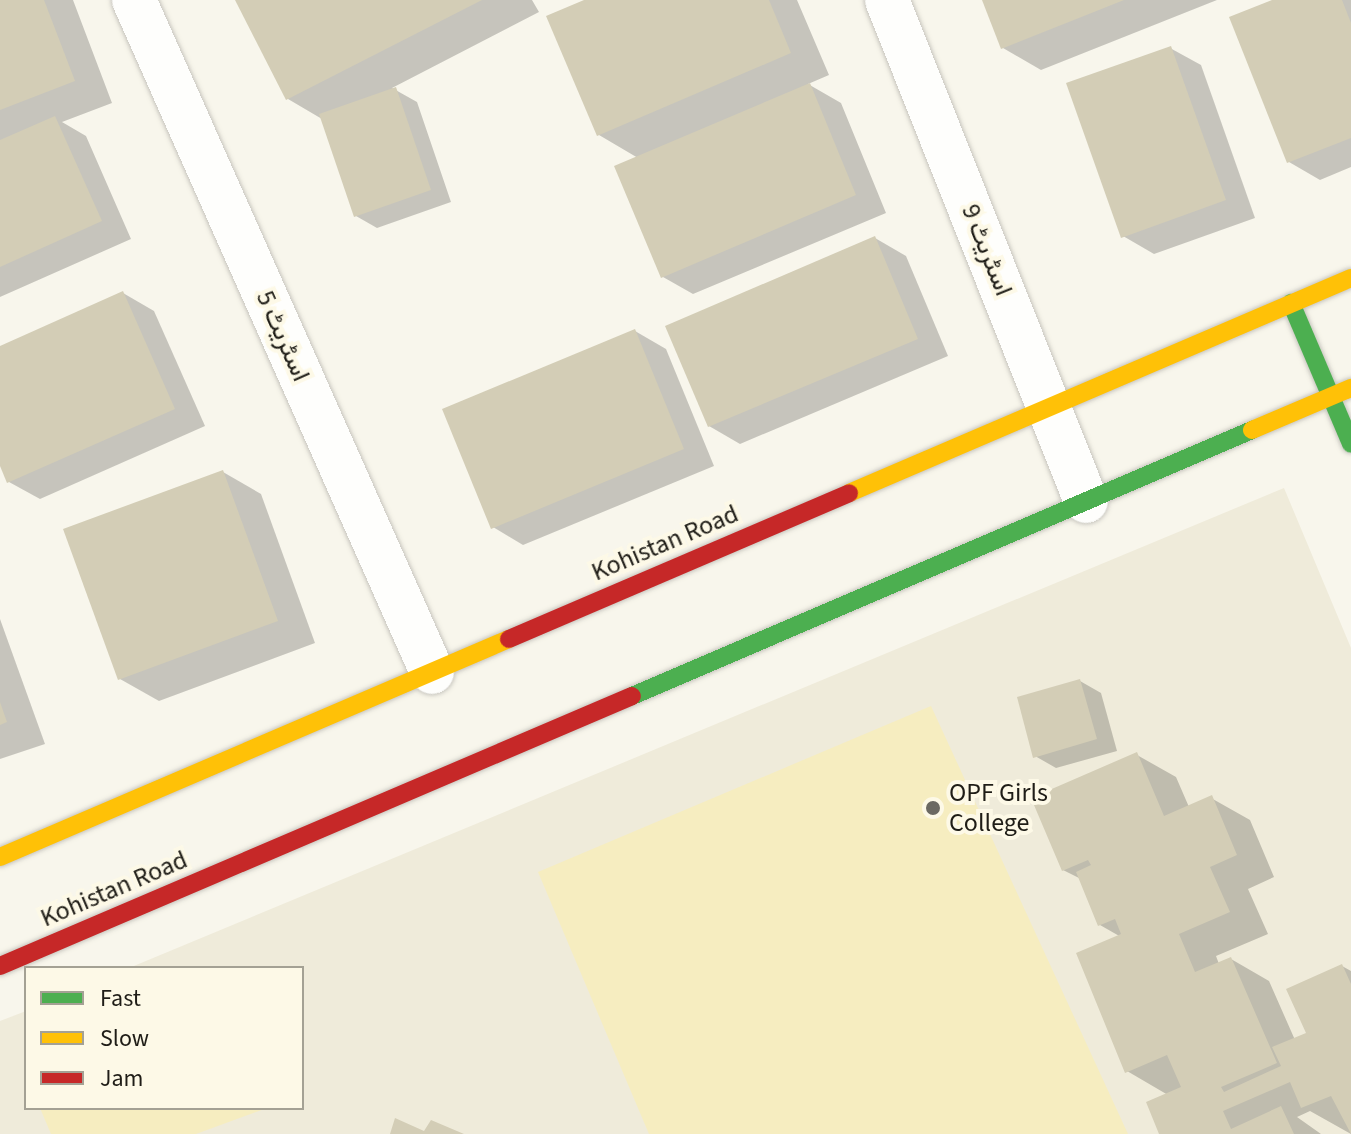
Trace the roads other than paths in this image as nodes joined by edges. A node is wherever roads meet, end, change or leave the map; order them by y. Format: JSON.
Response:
{"nodes":[{"id":1,"x":134,"y":0,"type":"edge"},
{"id":2,"x":887,"y":0,"type":"edge"},
{"id":3,"x":1351,"y":278,"type":"edge"},
{"id":4,"x":1291,"y":303,"type":"junction"},
{"id":5,"x":1351,"y":388,"type":"edge"},
{"id":6,"x":1331,"y":396,"type":"junction"},
{"id":7,"x":1050,"y":407,"type":"junction"},
{"id":8,"x":1351,"y":444,"type":"edge"},
{"id":9,"x":1086,"y":501,"type":"junction"},
{"id":10,"x":432,"y":672,"type":"junction"},
{"id":11,"x":0,"y":857,"type":"edge"},
{"id":12,"x":0,"y":966,"type":"edge"}],
"edges":[{"from":1,"to":10,"type":"street","name":"اسٹریٹ 5"},
{"from":2,"to":7,"type":"street","name":"اسٹریٹ 9"},
{"from":3,"to":4,"type":"street","name":"Kohistan Road"},
{"from":4,"to":6,"type":"street"},
{"from":4,"to":7,"type":"street","name":"Kohistan Road"},
{"from":5,"to":6,"type":"street","name":"Kohistan Road"},
{"from":6,"to":8,"type":"street"},
{"from":6,"to":9,"type":"street","name":"Kohistan Road"},
{"from":7,"to":9,"type":"street","name":"اسٹریٹ 9"},
{"from":7,"to":10,"type":"street","name":"Kohistan Road"},
{"from":9,"to":12,"type":"street","name":"Kohistan Road"},
{"from":10,"to":11,"type":"street","name":"Kohistan Road"}]}
